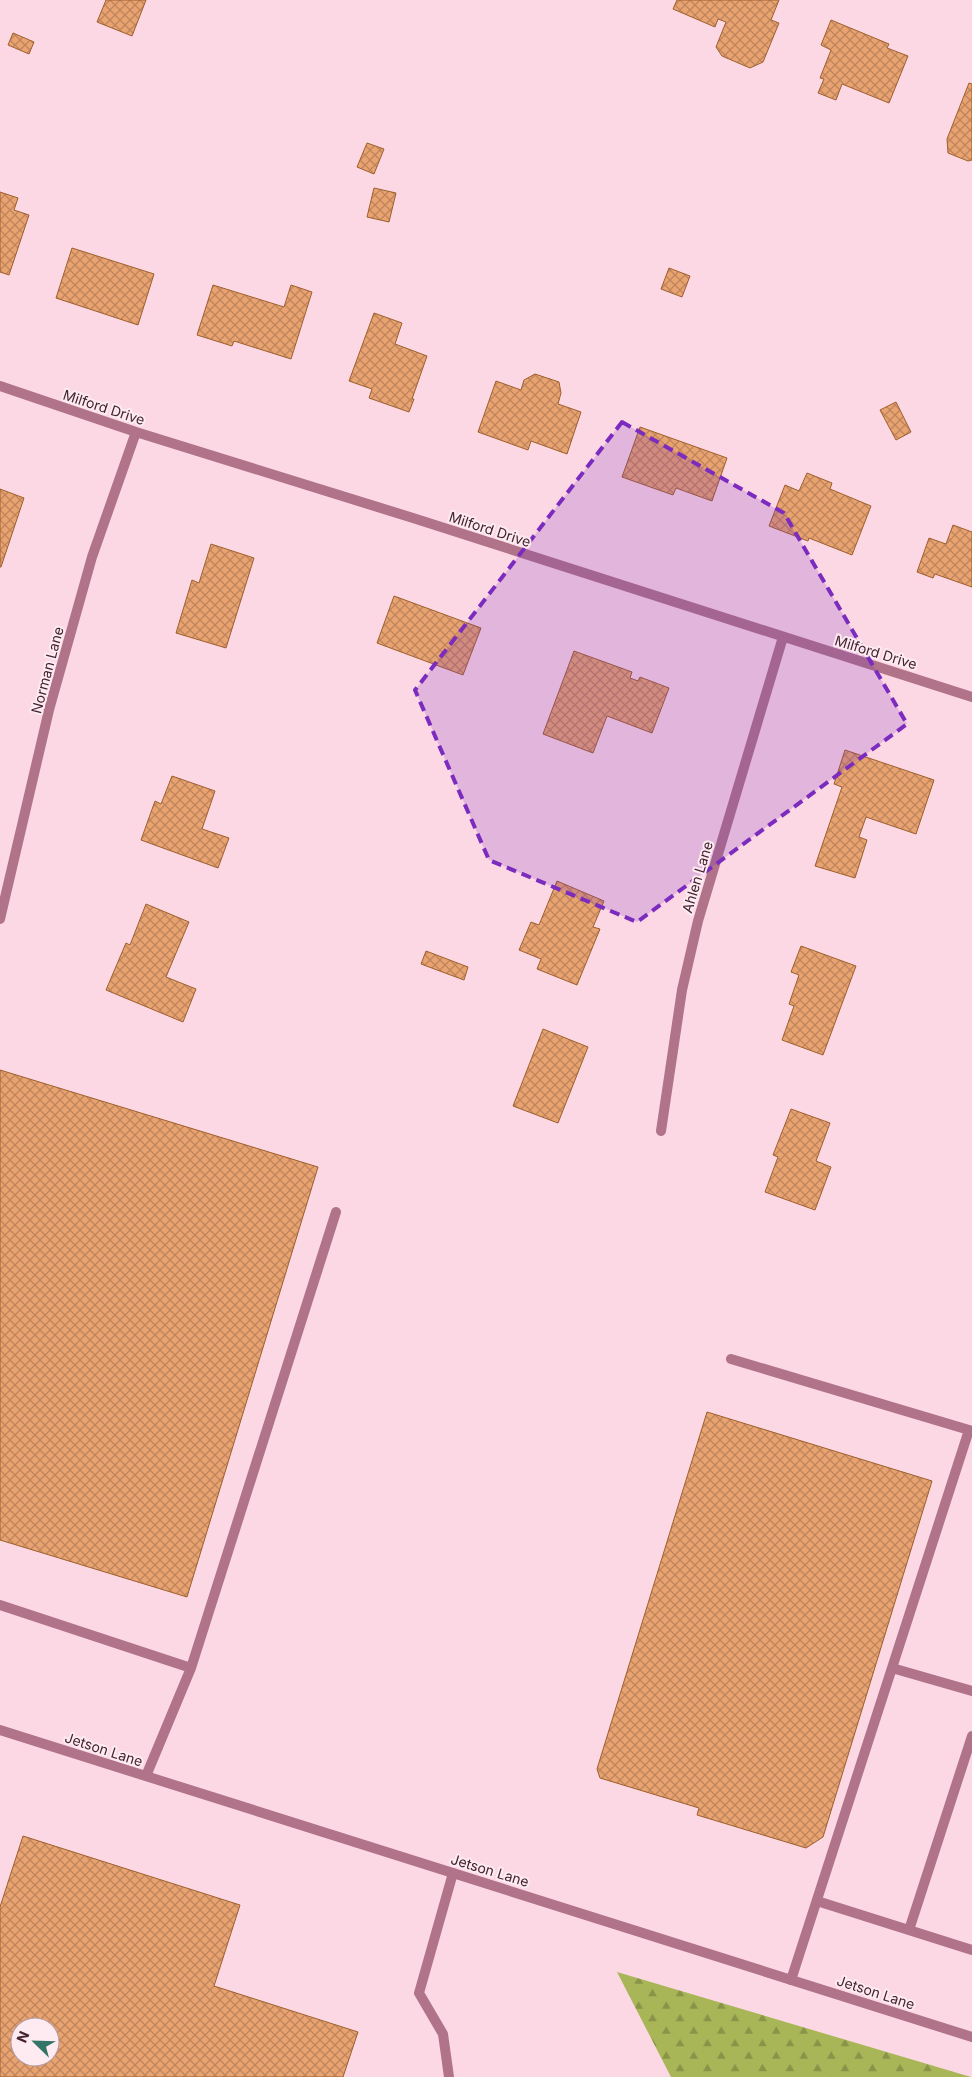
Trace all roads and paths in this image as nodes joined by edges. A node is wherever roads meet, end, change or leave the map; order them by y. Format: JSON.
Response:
{"nodes":[{"id":1,"x":0,"y":386,"type":"edge"},
{"id":2,"x":136,"y":432,"type":"junction"},
{"id":3,"x":783,"y":637,"type":"junction"},
{"id":4,"x":972,"y":696,"type":"edge"},
{"id":5,"x":0,"y":919,"type":"edge"},
{"id":6,"x":661,"y":1131,"type":"dead end"},
{"id":7,"x":336,"y":1212,"type":"dead end"},
{"id":8,"x":731,"y":1359,"type":"dead end"},
{"id":9,"x":970,"y":1431,"type":"edge"},
{"id":10,"x":0,"y":1605,"type":"edge"},
{"id":11,"x":191,"y":1668,"type":"junction"},
{"id":12,"x":892,"y":1668,"type":"junction"},
{"id":13,"x":972,"y":1691,"type":"edge"},
{"id":14,"x":0,"y":1730,"type":"edge"},
{"id":15,"x":972,"y":1736,"type":"edge"},
{"id":16,"x":146,"y":1776,"type":"junction"},
{"id":17,"x":453,"y":1873,"type":"junction"},
{"id":18,"x":817,"y":1901,"type":"junction"},
{"id":19,"x":909,"y":1930,"type":"junction"},
{"id":20,"x":972,"y":1950,"type":"edge"},
{"id":21,"x":791,"y":1980,"type":"junction"},
{"id":22,"x":972,"y":2037,"type":"edge"},
{"id":23,"x":449,"y":2077,"type":"edge"}],
"edges":[{"from":1,"to":2,"type":"street","name":"Milford Drive"},
{"from":2,"to":3,"type":"street","name":"Milford Drive"},
{"from":2,"to":5,"type":"street","name":"Norman Lane"},
{"from":3,"to":4,"type":"street","name":"Milford Drive"},
{"from":3,"to":6,"type":"street","name":"Ahlen Lane"},
{"from":7,"to":11,"type":"street"},
{"from":8,"to":9,"type":"street"},
{"from":9,"to":12,"type":"street"},
{"from":10,"to":11,"type":"street"},
{"from":11,"to":16,"type":"street"},
{"from":12,"to":13,"type":"street"},
{"from":12,"to":18,"type":"street"},
{"from":14,"to":16,"type":"street","name":"Jetson Lane"},
{"from":15,"to":19,"type":"street"},
{"from":16,"to":17,"type":"street","name":"Jetson Lane"},
{"from":17,"to":21,"type":"street","name":"Jetson Lane"},
{"from":17,"to":23,"type":"street"},
{"from":18,"to":19,"type":"street"},
{"from":18,"to":21,"type":"street"},
{"from":19,"to":20,"type":"street"},
{"from":21,"to":22,"type":"street","name":"Jetson Lane"}]}
